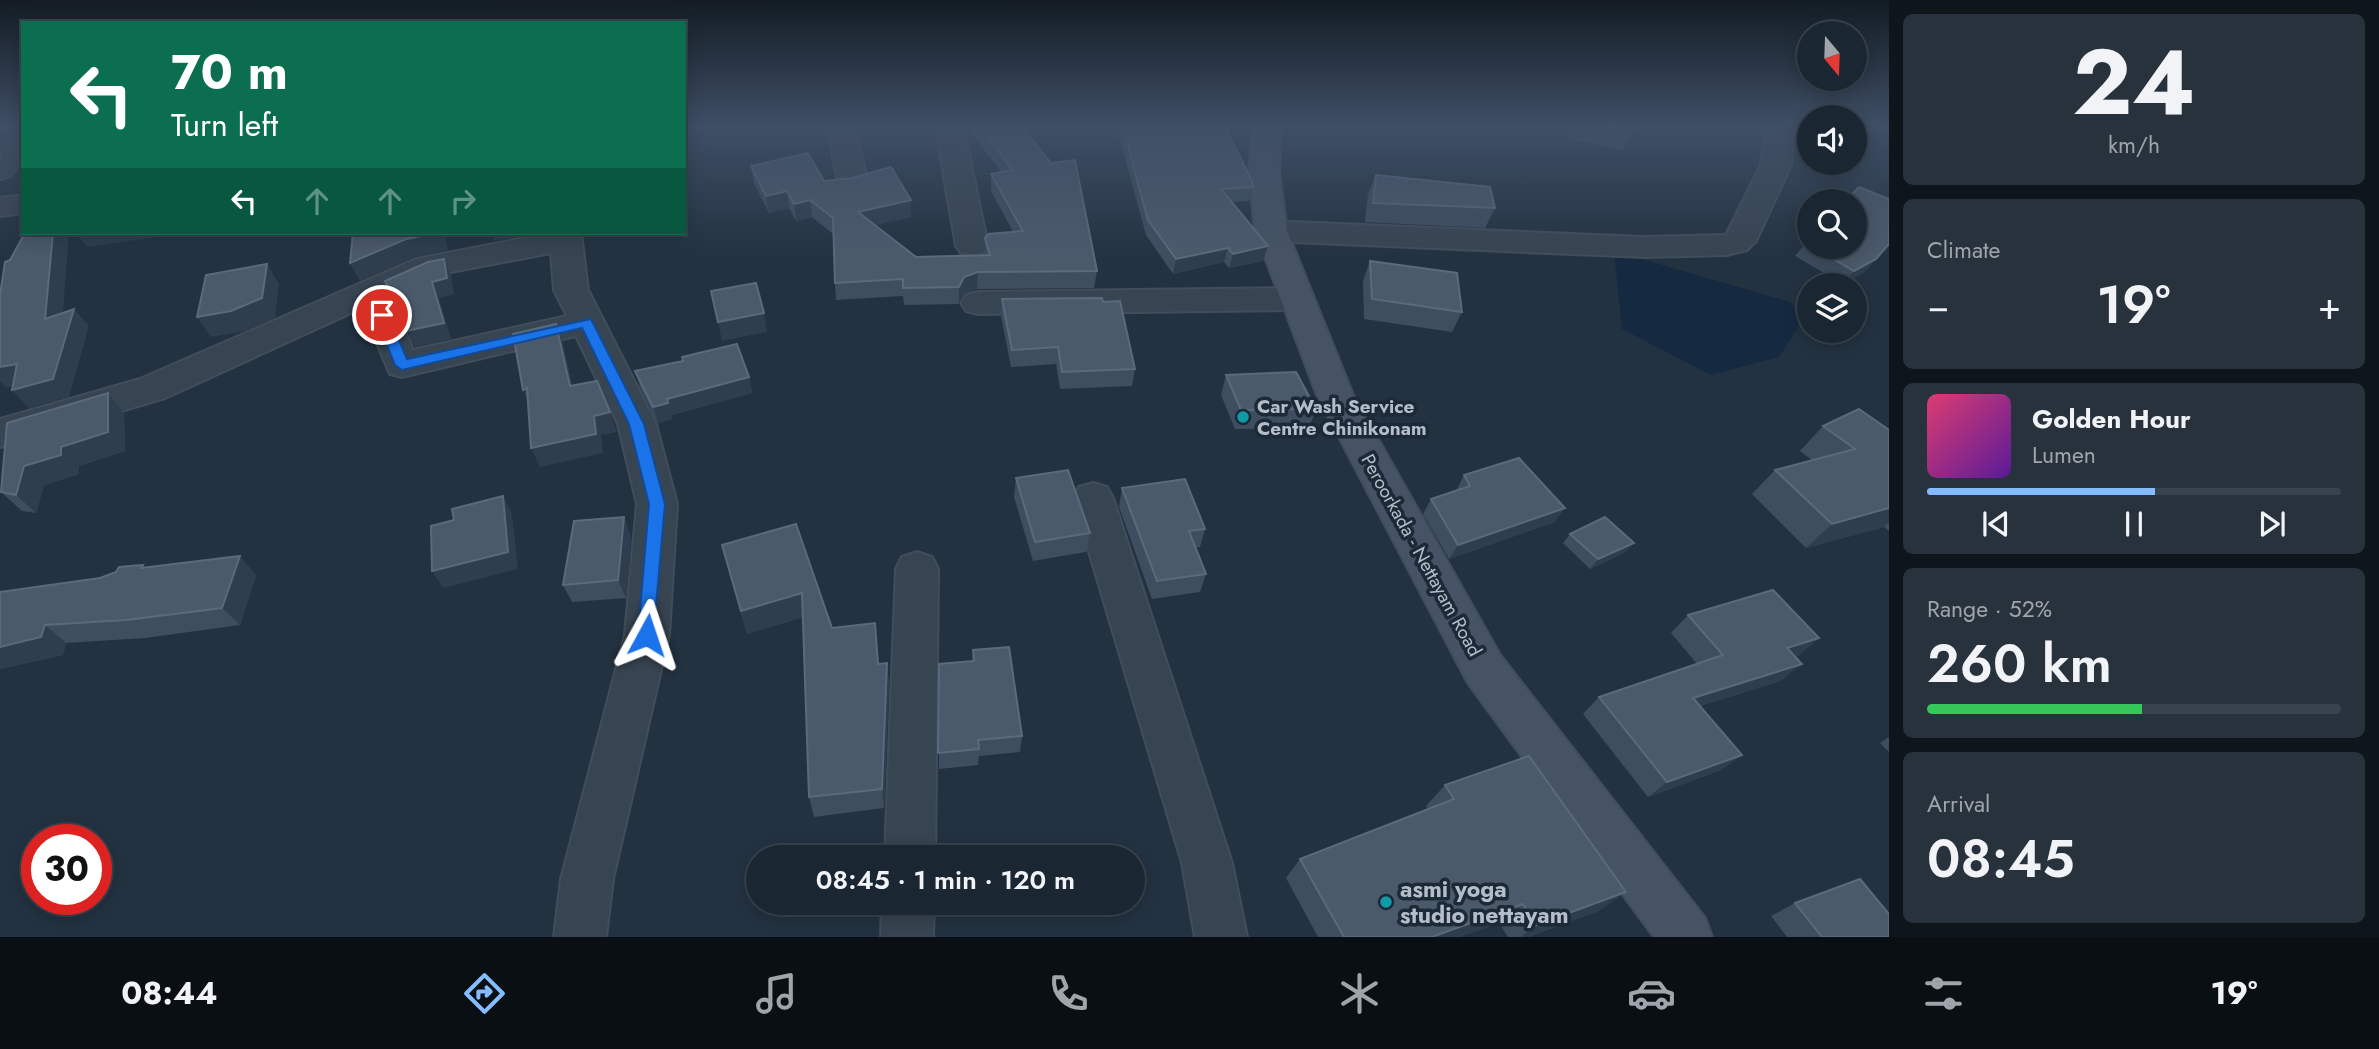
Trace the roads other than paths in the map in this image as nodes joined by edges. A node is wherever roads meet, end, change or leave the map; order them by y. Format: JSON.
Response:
{"nodes":[{"id":1,"x":850,"y":169,"type":"edge"},
{"id":2,"x":957,"y":169,"type":"edge"},
{"id":3,"x":1264,"y":169,"type":"edge"},
{"id":4,"x":1774,"y":169,"type":"edge"},
{"id":5,"x":853,"y":183,"type":"edge"},
{"id":6,"x":21,"y":204,"type":"edge"},
{"id":7,"x":0,"y":208,"type":"edge"},
{"id":8,"x":1270,"y":231,"type":"junction"},
{"id":9,"x":565,"y":237,"type":"edge"},
{"id":10,"x":972,"y":246,"type":"dead end"},
{"id":11,"x":371,"y":290,"type":"junction"},
{"id":12,"x":1295,"y":299,"type":"junction"},
{"id":13,"x":978,"y":303,"type":"dead end"},
{"id":14,"x":586,"y":322,"type":"junction"},
{"id":15,"x":0,"y":433,"type":"edge"},
{"id":16,"x":1093,"y":498,"type":"dead end"},
{"id":17,"x":917,"y":569,"type":"dead end"},
{"id":18,"x":909,"y":845,"type":"edge"},
{"id":19,"x":908,"y":915,"type":"edge"},
{"id":20,"x":580,"y":937,"type":"edge"},
{"id":21,"x":907,"y":937,"type":"edge"},
{"id":22,"x":1221,"y":937,"type":"edge"},
{"id":23,"x":1686,"y":937,"type":"edge"}],
"edges":[{"from":1,"to":5,"type":"street"},
{"from":2,"to":10,"type":"street"},
{"from":3,"to":8,"type":"street","name":"Peroorkada - Nettayam Road"},
{"from":4,"to":8,"type":"street"},
{"from":6,"to":7,"type":"street"},
{"from":8,"to":12,"type":"street","name":"Peroorkada - Nettayam Road"},
{"from":9,"to":11,"type":"street"},
{"from":9,"to":14,"type":"street"},
{"from":11,"to":14,"type":"street"},
{"from":11,"to":15,"type":"street"},
{"from":12,"to":13,"type":"street"},
{"from":12,"to":23,"type":"street","name":"Peroorkada - Nettayam Road"},
{"from":14,"to":20,"type":"street"},
{"from":16,"to":22,"type":"street"},
{"from":17,"to":18,"type":"street"},
{"from":19,"to":21,"type":"street"}]}
